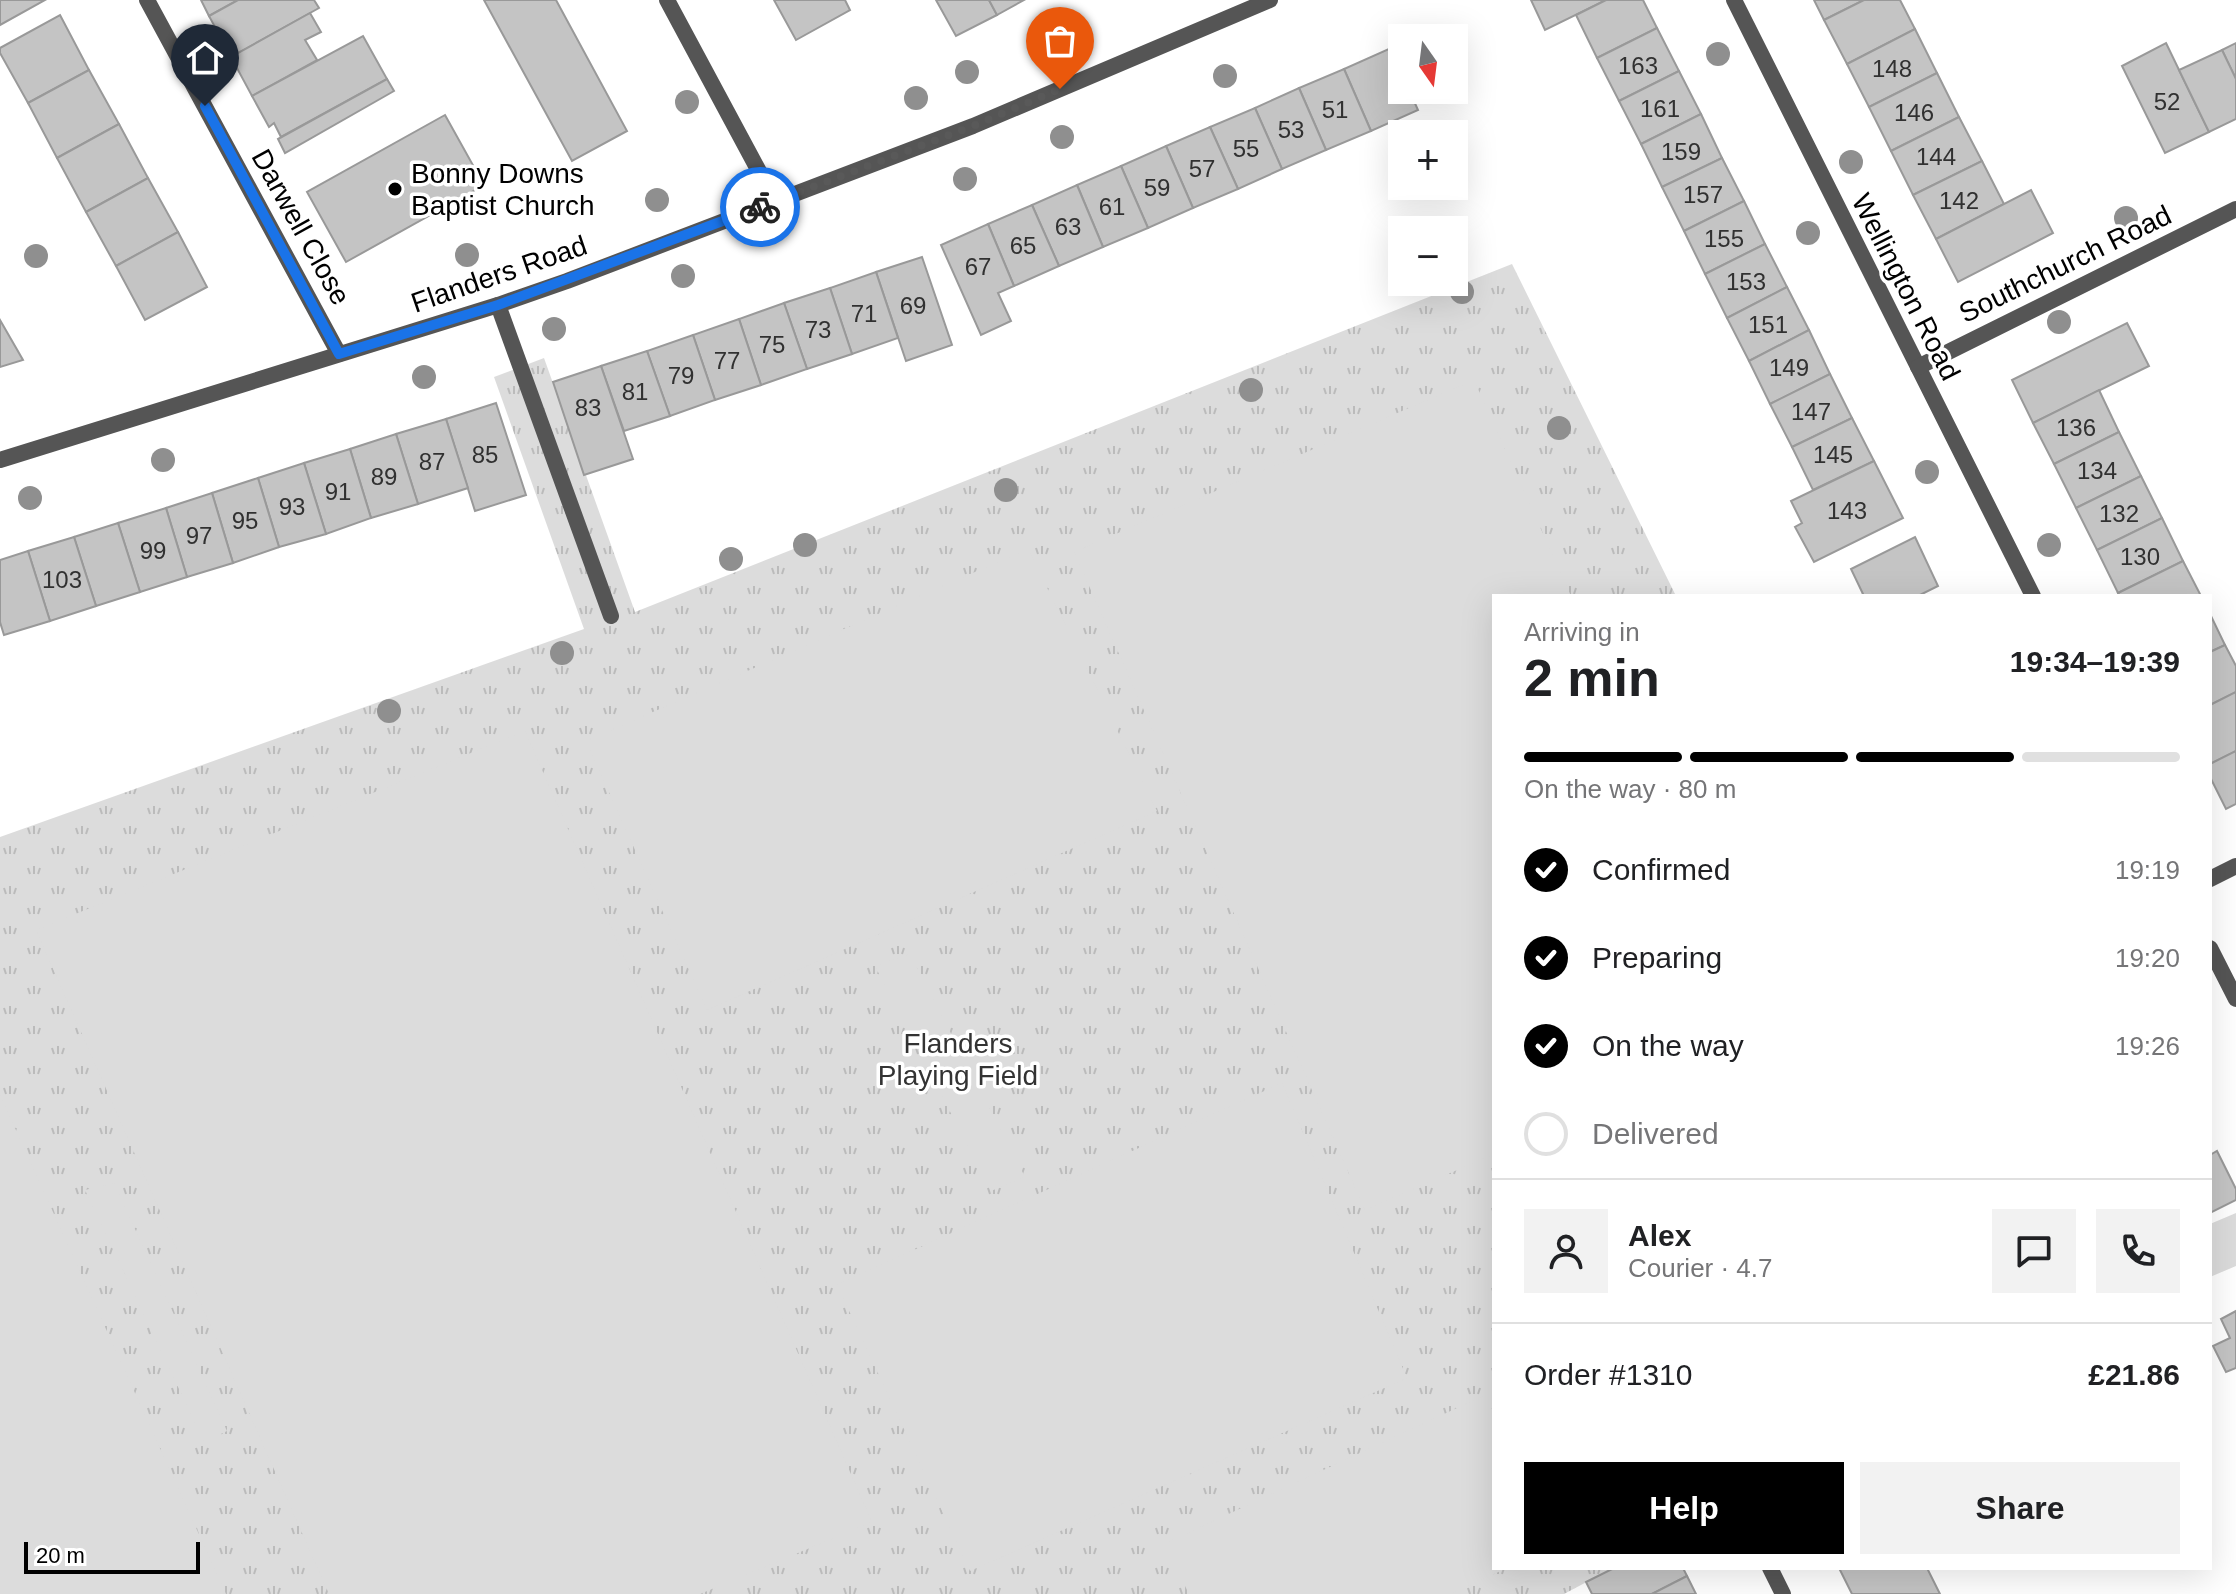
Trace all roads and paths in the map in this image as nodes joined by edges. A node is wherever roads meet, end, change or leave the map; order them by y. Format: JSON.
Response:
{"nodes":[{"id":1,"x":147,"y":0,"type":"edge"},
{"id":2,"x":667,"y":0,"type":"edge"},
{"id":3,"x":1734,"y":0,"type":"edge"},
{"id":4,"x":1265,"y":1,"type":"edge"},
{"id":5,"x":775,"y":201,"type":"junction"},
{"id":6,"x":2236,"y":209,"type":"edge"},
{"id":7,"x":498,"y":305,"type":"junction"},
{"id":8,"x":339,"y":354,"type":"junction"},
{"id":9,"x":1918,"y":367,"type":"junction"},
{"id":10,"x":0,"y":460,"type":"edge"},
{"id":11,"x":2032,"y":594,"type":"edge"},
{"id":12,"x":611,"y":616,"type":"dead end"},
{"id":13,"x":2236,"y":866,"type":"edge"},
{"id":14,"x":2212,"y":878,"type":"edge"},
{"id":15,"x":2212,"y":952,"type":"edge"},
{"id":16,"x":2236,"y":999,"type":"edge"},
{"id":17,"x":1771,"y":1570,"type":"edge"},
{"id":18,"x":1783,"y":1594,"type":"edge"}],
"edges":[{"from":1,"to":8,"type":"street","name":"Darwell Close"},
{"from":2,"to":5,"type":"street"},
{"from":3,"to":9,"type":"street","name":"Wellington Road"},
{"from":4,"to":5,"type":"street","name":"Flanders Road"},
{"from":5,"to":7,"type":"street","name":"Flanders Road"},
{"from":6,"to":9,"type":"street","name":"Southchurch Road"},
{"from":7,"to":8,"type":"street","name":"Flanders Road"},
{"from":7,"to":12,"type":"street"},
{"from":8,"to":10,"type":"street","name":"Flanders Road"},
{"from":9,"to":11,"type":"street","name":"Wellington Road"},
{"from":13,"to":14,"type":"street"},
{"from":15,"to":16,"type":"street"},
{"from":17,"to":18,"type":"street"}]}
